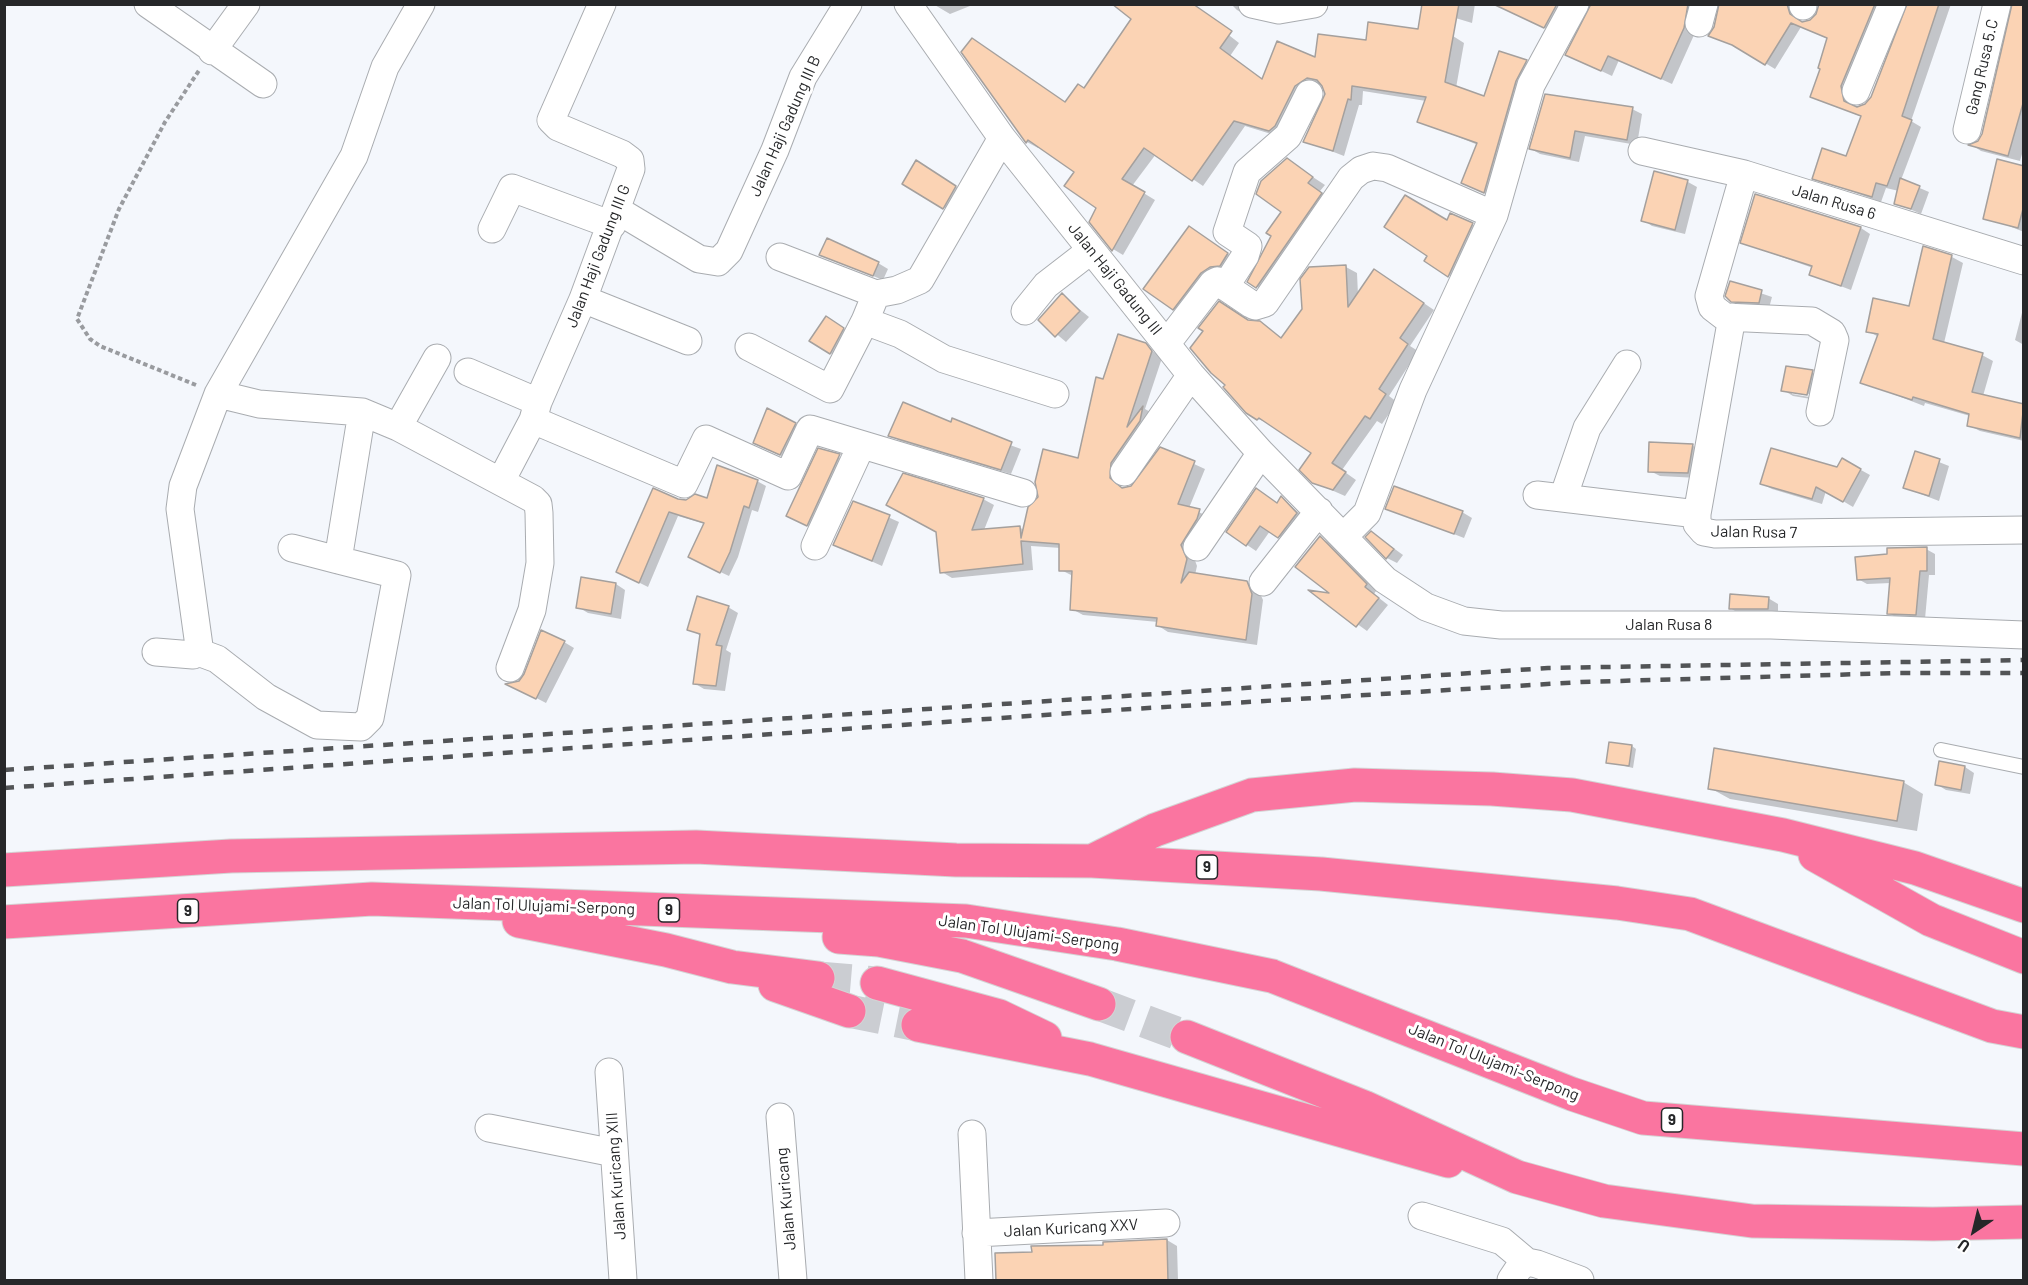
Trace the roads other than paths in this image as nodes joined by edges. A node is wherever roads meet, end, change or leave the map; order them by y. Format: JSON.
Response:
{"nodes":[{"id":1,"x":148,"y":4,"type":"edge"},
{"id":2,"x":246,"y":4,"type":"edge"},
{"id":3,"x":422,"y":4,"type":"edge"},
{"id":4,"x":602,"y":4,"type":"edge"},
{"id":5,"x":848,"y":4,"type":"edge"},
{"id":6,"x":908,"y":4,"type":"edge"},
{"id":7,"x":1252,"y":4,"type":"edge"},
{"id":8,"x":1314,"y":4,"type":"edge"},
{"id":9,"x":1575,"y":4,"type":"edge"},
{"id":10,"x":1892,"y":4,"type":"edge"},
{"id":11,"x":1997,"y":4,"type":"edge"},
{"id":12,"x":212,"y":51,"type":"junction"},
{"id":13,"x":263,"y":84,"type":"dead end"},
{"id":14,"x":1856,"y":91,"type":"dead end"},
{"id":15,"x":1309,"y":94,"type":"dead end"},
{"id":16,"x":1967,"y":130,"type":"dead end"},
{"id":17,"x":1002,"y":138,"type":"junction"},
{"id":18,"x":1642,"y":152,"type":"dead end"},
{"id":19,"x":1744,"y":174,"type":"junction"},
{"id":20,"x":1494,"y":215,"type":"junction"},
{"id":21,"x":614,"y":217,"type":"junction"},
{"id":22,"x":492,"y":229,"type":"dead end"},
{"id":23,"x":1090,"y":251,"type":"junction"},
{"id":24,"x":780,"y":257,"type":"dead end"},
{"id":25,"x":2024,"y":261,"type":"edge"},
{"id":26,"x":1225,"y":287,"type":"junction"},
{"id":27,"x":876,"y":294,"type":"junction"},
{"id":28,"x":583,"y":298,"type":"junction"},
{"id":29,"x":1025,"y":311,"type":"dead end"},
{"id":30,"x":1732,"y":317,"type":"junction"},
{"id":31,"x":865,"y":321,"type":"junction"},
{"id":32,"x":688,"y":341,"type":"dead end"},
{"id":33,"x":1167,"y":343,"type":"junction"},
{"id":34,"x":749,"y":347,"type":"dead end"},
{"id":35,"x":437,"y":358,"type":"dead end"},
{"id":36,"x":1627,"y":364,"type":"dead end"},
{"id":37,"x":468,"y":372,"type":"dead end"},
{"id":38,"x":1191,"y":375,"type":"junction"},
{"id":39,"x":832,"y":385,"type":"junction"},
{"id":40,"x":218,"y":394,"type":"junction"},
{"id":41,"x":1055,"y":394,"type":"dead end"},
{"id":42,"x":535,"y":411,"type":"junction"},
{"id":43,"x":362,"y":412,"type":"junction"},
{"id":44,"x":1820,"y":412,"type":"dead end"},
{"id":45,"x":398,"y":427,"type":"junction"},
{"id":46,"x":810,"y":429,"type":"junction"},
{"id":47,"x":861,"y":446,"type":"junction"},
{"id":48,"x":1261,"y":453,"type":"junction"},
{"id":49,"x":1124,"y":472,"type":"dead end"},
{"id":50,"x":501,"y":481,"type":"junction"},
{"id":51,"x":1023,"y":493,"type":"dead end"},
{"id":52,"x":1319,"y":511,"type":"junction"},
{"id":53,"x":1697,"y":514,"type":"junction"},
{"id":54,"x":2023,"y":526,"type":"edge"},
{"id":55,"x":1344,"y":536,"type":"junction"},
{"id":56,"x":815,"y":546,"type":"dead end"},
{"id":57,"x":1197,"y":547,"type":"dead end"},
{"id":58,"x":292,"y":548,"type":"dead end"},
{"id":59,"x":338,"y":560,"type":"junction"},
{"id":60,"x":1263,"y":582,"type":"dead end"},
{"id":61,"x":2024,"y":635,"type":"edge"},
{"id":62,"x":156,"y":652,"type":"dead end"},
{"id":63,"x":198,"y":652,"type":"junction"},
{"id":64,"x":510,"y":668,"type":"dead end"},
{"id":65,"x":1941,"y":750,"type":"dead end"},
{"id":66,"x":2024,"y":767,"type":"edge"},
{"id":67,"x":1783,"y":835,"type":"junction"},
{"id":68,"x":1092,"y":861,"type":"junction"},
{"id":69,"x":4,"y":870,"type":"edge"},
{"id":70,"x":372,"y":899,"type":"junction"},
{"id":71,"x":2024,"y":906,"type":"edge"},
{"id":72,"x":4,"y":922,"type":"edge"},
{"id":73,"x":544,"y":925,"type":"junction"},
{"id":74,"x":2024,"y":957,"type":"edge"},
{"id":75,"x":732,"y":967,"type":"junction"},
{"id":76,"x":818,"y":978,"type":"tunnel mouth"},
{"id":77,"x":877,"y":983,"type":"tunnel mouth"},
{"id":78,"x":1099,"y":1004,"type":"tunnel mouth"},
{"id":79,"x":849,"y":1011,"type":"tunnel mouth"},
{"id":80,"x":918,"y":1025,"type":"tunnel mouth"},
{"id":81,"x":2024,"y":1032,"type":"edge"},
{"id":82,"x":1187,"y":1037,"type":"tunnel mouth"},
{"id":83,"x":1090,"y":1059,"type":"junction"},
{"id":84,"x":609,"y":1072,"type":"dead end"},
{"id":85,"x":780,"y":1117,"type":"dead end"},
{"id":86,"x":489,"y":1128,"type":"dead end"},
{"id":87,"x":972,"y":1134,"type":"dead end"},
{"id":88,"x":2024,"y":1149,"type":"edge"},
{"id":89,"x":614,"y":1153,"type":"junction"},
{"id":90,"x":1517,"y":1177,"type":"junction"},
{"id":91,"x":1422,"y":1216,"type":"dead end"},
{"id":92,"x":2024,"y":1222,"type":"edge"},
{"id":93,"x":1166,"y":1223,"type":"dead end"},
{"id":94,"x":976,"y":1233,"type":"junction"},
{"id":95,"x":1519,"y":1272,"type":"edge"},
{"id":96,"x":623,"y":1281,"type":"edge"},
{"id":97,"x":793,"y":1281,"type":"edge"},
{"id":98,"x":979,"y":1281,"type":"edge"},
{"id":99,"x":1580,"y":1281,"type":"edge"}],
"edges":[{"from":1,"to":12,"type":"street"},
{"from":2,"to":12,"type":"street"},
{"from":3,"to":40,"type":"street"},
{"from":4,"to":21,"type":"street","name":"Jalan Haji Gadung III G"},
{"from":5,"to":21,"type":"street","name":"Jalan Haji Gadung III B"},
{"from":6,"to":17,"type":"street","name":"Jalan Haji Gadung III"},
{"from":7,"to":8,"type":"street"},
{"from":9,"to":20,"type":"street"},
{"from":10,"to":14,"type":"street"},
{"from":11,"to":16,"type":"street","name":"Gang Rusa 5.C"},
{"from":12,"to":13,"type":"street"},
{"from":15,"to":26,"type":"street"},
{"from":17,"to":23,"type":"street","name":"Jalan Haji Gadung III"},
{"from":17,"to":27,"type":"street"},
{"from":18,"to":19,"type":"street","name":"Jalan Rusa 6"},
{"from":19,"to":25,"type":"street","name":"Jalan Rusa 6"},
{"from":19,"to":30,"type":"street"},
{"from":20,"to":26,"type":"street"},
{"from":20,"to":55,"type":"street"},
{"from":21,"to":22,"type":"street"},
{"from":21,"to":28,"type":"street","name":"Jalan Haji Gadung III G"},
{"from":23,"to":29,"type":"street"},
{"from":23,"to":33,"type":"street","name":"Jalan Haji Gadung III"},
{"from":24,"to":27,"type":"street"},
{"from":26,"to":33,"type":"street"},
{"from":27,"to":31,"type":"street"},
{"from":28,"to":32,"type":"street"},
{"from":28,"to":42,"type":"street","name":"Jalan Haji Gadung III G"},
{"from":30,"to":44,"type":"street"},
{"from":30,"to":53,"type":"street","name":"Jalan Rusa 7"},
{"from":31,"to":39,"type":"street"},
{"from":31,"to":41,"type":"street"},
{"from":33,"to":38,"type":"street","name":"Jalan Haji Gadung III"},
{"from":34,"to":39,"type":"street"},
{"from":35,"to":45,"type":"street"},
{"from":36,"to":53,"type":"street"},
{"from":37,"to":42,"type":"street"},
{"from":38,"to":48,"type":"street","name":"Jalan Haji Gadung III"},
{"from":38,"to":49,"type":"street"},
{"from":39,"to":46,"type":"street"},
{"from":40,"to":43,"type":"street"},
{"from":40,"to":63,"type":"street"},
{"from":42,"to":46,"type":"street"},
{"from":42,"to":50,"type":"street","name":"Jalan Haji Gadung III G"},
{"from":43,"to":45,"type":"street"},
{"from":43,"to":59,"type":"street"},
{"from":45,"to":50,"type":"street"},
{"from":46,"to":47,"type":"street"},
{"from":47,"to":51,"type":"street"},
{"from":47,"to":56,"type":"street"},
{"from":48,"to":52,"type":"street","name":"Jalan Haji Gadung III"},
{"from":48,"to":57,"type":"street"},
{"from":50,"to":64,"type":"street"},
{"from":52,"to":55,"type":"street","name":"Jalan Haji Gadung III"},
{"from":52,"to":60,"type":"street"},
{"from":53,"to":54,"type":"street","name":"Jalan Rusa 7"},
{"from":55,"to":61,"type":"street","name":"Jalan Rusa 8"},
{"from":58,"to":59,"type":"street"},
{"from":59,"to":63,"type":"street"},
{"from":62,"to":63,"type":"street"},
{"from":65,"to":66,"type":"lane"},
{"from":67,"to":68,"type":"highway"},
{"from":67,"to":71,"type":"highway"},
{"from":67,"to":74,"type":"highway"},
{"from":68,"to":69,"type":"highway","number":"9"},
{"from":68,"to":81,"type":"highway","number":"9"},
{"from":70,"to":72,"type":"highway","name":"Jalan Tol Ulujami–Serpong","number":"9"},
{"from":70,"to":73,"type":"highway"},
{"from":70,"to":88,"type":"highway","name":"Jalan Tol Ulujami–Serpong","number":"9"},
{"from":73,"to":75,"type":"highway"},
{"from":73,"to":78,"type":"highway"},
{"from":75,"to":76,"type":"highway"},
{"from":75,"to":79,"type":"highway"},
{"from":77,"to":83,"type":"highway"},
{"from":80,"to":83,"type":"highway"},
{"from":82,"to":90,"type":"highway"},
{"from":83,"to":90,"type":"highway"},
{"from":84,"to":89,"type":"street","name":"Jalan Kuricang XIII"},
{"from":85,"to":97,"type":"street","name":"Jalan Kuricang"},
{"from":86,"to":89,"type":"street"},
{"from":87,"to":94,"type":"street"},
{"from":89,"to":96,"type":"street","name":"Jalan Kuricang XIII"},
{"from":90,"to":92,"type":"highway"},
{"from":91,"to":95,"type":"street"},
{"from":93,"to":94,"type":"street","name":"Jalan Kuricang XXV"},
{"from":94,"to":98,"type":"street"},
{"from":95,"to":99,"type":"street"}]}
